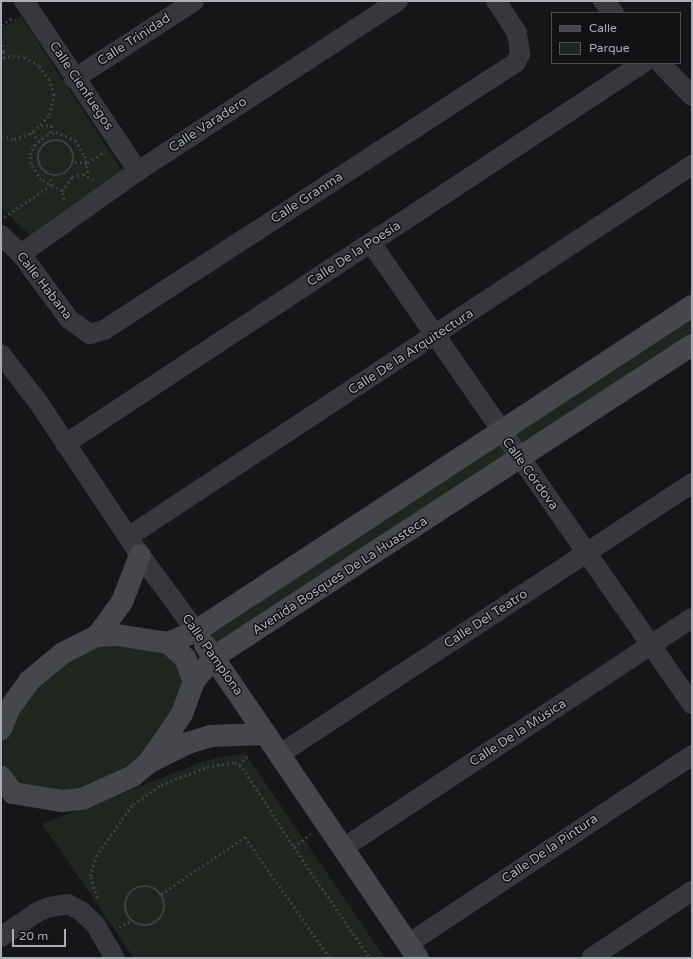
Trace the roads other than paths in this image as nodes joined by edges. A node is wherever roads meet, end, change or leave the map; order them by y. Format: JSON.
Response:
{"nodes":[{"id":1,"x":24,"y":1,"type":"edge"},
{"id":2,"x":194,"y":1,"type":"edge"},
{"id":3,"x":398,"y":1,"type":"edge"},
{"id":4,"x":496,"y":1,"type":"edge"},
{"id":5,"x":604,"y":1,"type":"edge"},
{"id":6,"x":613,"y":12,"type":"edge"},
{"id":7,"x":641,"y":64,"type":"edge"},
{"id":8,"x":661,"y":64,"type":"edge"},
{"id":9,"x":74,"y":79,"type":"junction"},
{"id":10,"x":692,"y":96,"type":"edge"},
{"id":11,"x":692,"y":165,"type":"edge"},
{"id":12,"x":138,"y":171,"type":"junction"},
{"id":13,"x":4,"y":222,"type":"edge"},
{"id":14,"x":371,"y":243,"type":"junction"},
{"id":15,"x":20,"y":254,"type":"junction"},
{"id":16,"x":692,"y":306,"type":"edge"},
{"id":17,"x":90,"y":334,"type":"joint"},
{"id":18,"x":437,"y":335,"type":"junction"},
{"id":19,"x":692,"y":344,"type":"edge"},
{"id":20,"x":1,"y":354,"type":"edge"},
{"id":21,"x":499,"y":431,"type":"junction"},
{"id":22,"x":65,"y":444,"type":"junction"},
{"id":23,"x":520,"y":459,"type":"junction"},
{"id":24,"x":692,"y":483,"type":"edge"},
{"id":25,"x":134,"y":546,"type":"junction"},
{"id":26,"x":586,"y":554,"type":"junction"},
{"id":27,"x":692,"y":618,"type":"edge"},
{"id":28,"x":196,"y":631,"type":"junction"},
{"id":29,"x":97,"y":636,"type":"junction"},
{"id":30,"x":168,"y":644,"type":"junction"},
{"id":31,"x":651,"y":645,"type":"junction"},
{"id":32,"x":214,"y":657,"type":"junction"},
{"id":33,"x":194,"y":681,"type":"junction"},
{"id":34,"x":692,"y":704,"type":"edge"},
{"id":35,"x":1,"y":729,"type":"edge"},
{"id":36,"x":266,"y":734,"type":"junction"},
{"id":37,"x":280,"y":754,"type":"junction"},
{"id":38,"x":692,"y":755,"type":"edge"},
{"id":39,"x":147,"y":764,"type":"junction"},
{"id":40,"x":5,"y":790,"type":"edge"},
{"id":41,"x":343,"y":848,"type":"junction"},
{"id":42,"x":692,"y":891,"type":"edge"},
{"id":43,"x":1,"y":937,"type":"edge"},
{"id":44,"x":413,"y":951,"type":"edge"},
{"id":45,"x":116,"y":958,"type":"edge"},
{"id":46,"x":591,"y":958,"type":"edge"}],
"edges":[{"from":1,"to":9,"type":"street","name":"Calle Cienfuegos"},
{"from":2,"to":9,"type":"street","name":"Calle Trinidad"},
{"from":3,"to":12,"type":"street","name":"Calle Varadero"},
{"from":4,"to":17,"type":"street","name":"Calle Granma"},
{"from":5,"to":6,"type":"street"},
{"from":7,"to":14,"type":"street","name":"Calle De la Poesía"},
{"from":8,"to":10,"type":"street"},
{"from":9,"to":12,"type":"street","name":"Calle Cienfuegos"},
{"from":11,"to":18,"type":"street","name":"Calle De la Arquitectura"},
{"from":12,"to":15,"type":"street","name":"Calle Varadero"},
{"from":13,"to":15,"type":"street","name":"Calle Habana"},
{"from":14,"to":18,"type":"street","name":"Calle Córdova"},
{"from":14,"to":22,"type":"street","name":"Calle De la Poesía"},
{"from":15,"to":17,"type":"street","name":"Calle Habana"},
{"from":16,"to":21,"type":"street"},
{"from":18,"to":21,"type":"street","name":"Calle Córdova"},
{"from":18,"to":25,"type":"street","name":"Calle De la Arquitectura"},
{"from":19,"to":23,"type":"street","name":"Avenida Bosques De La Huasteca"},
{"from":20,"to":22,"type":"street","name":"Calle Pamplona"},
{"from":21,"to":23,"type":"street","name":"Calle Córdova"},
{"from":21,"to":28,"type":"street"},
{"from":22,"to":25,"type":"street","name":"Calle Pamplona"},
{"from":23,"to":26,"type":"street","name":"Calle Córdova"},
{"from":23,"to":32,"type":"street","name":"Avenida Bosques De La Huasteca"},
{"from":24,"to":26,"type":"street","name":"Calle Del Teatro"},
{"from":25,"to":28,"type":"street","name":"Calle Pamplona"},
{"from":25,"to":29,"type":"street"},
{"from":26,"to":31,"type":"street","name":"Calle Córdova"},
{"from":26,"to":37,"type":"street","name":"Calle Del Teatro"},
{"from":27,"to":31,"type":"street","name":"Calle De la Música"},
{"from":28,"to":30,"type":"street"},
{"from":28,"to":32,"type":"street","name":"Calle Pamplona"},
{"from":29,"to":30,"type":"street"},
{"from":29,"to":35,"type":"street"},
{"from":30,"to":33,"type":"street"},
{"from":31,"to":34,"type":"street","name":"Calle Córdova"},
{"from":31,"to":41,"type":"street","name":"Calle De la Música"},
{"from":32,"to":33,"type":"street","name":"Avenida Bosques De La Huasteca"},
{"from":32,"to":36,"type":"street","name":"Calle Pamplona"},
{"from":33,"to":39,"type":"street","name":"Avenida Bosques De La Huasteca"},
{"from":36,"to":37,"type":"street","name":"Calle Pamplona"},
{"from":36,"to":39,"type":"street"},
{"from":37,"to":41,"type":"street","name":"Calle Pamplona"},
{"from":38,"to":44,"type":"street","name":"Calle De la Pintura"},
{"from":39,"to":40,"type":"street","name":"Avenida Bosques De La Huasteca"},
{"from":41,"to":44,"type":"street","name":"Calle Pamplona"},
{"from":42,"to":46,"type":"street"},
{"from":43,"to":45,"type":"street"}]}
